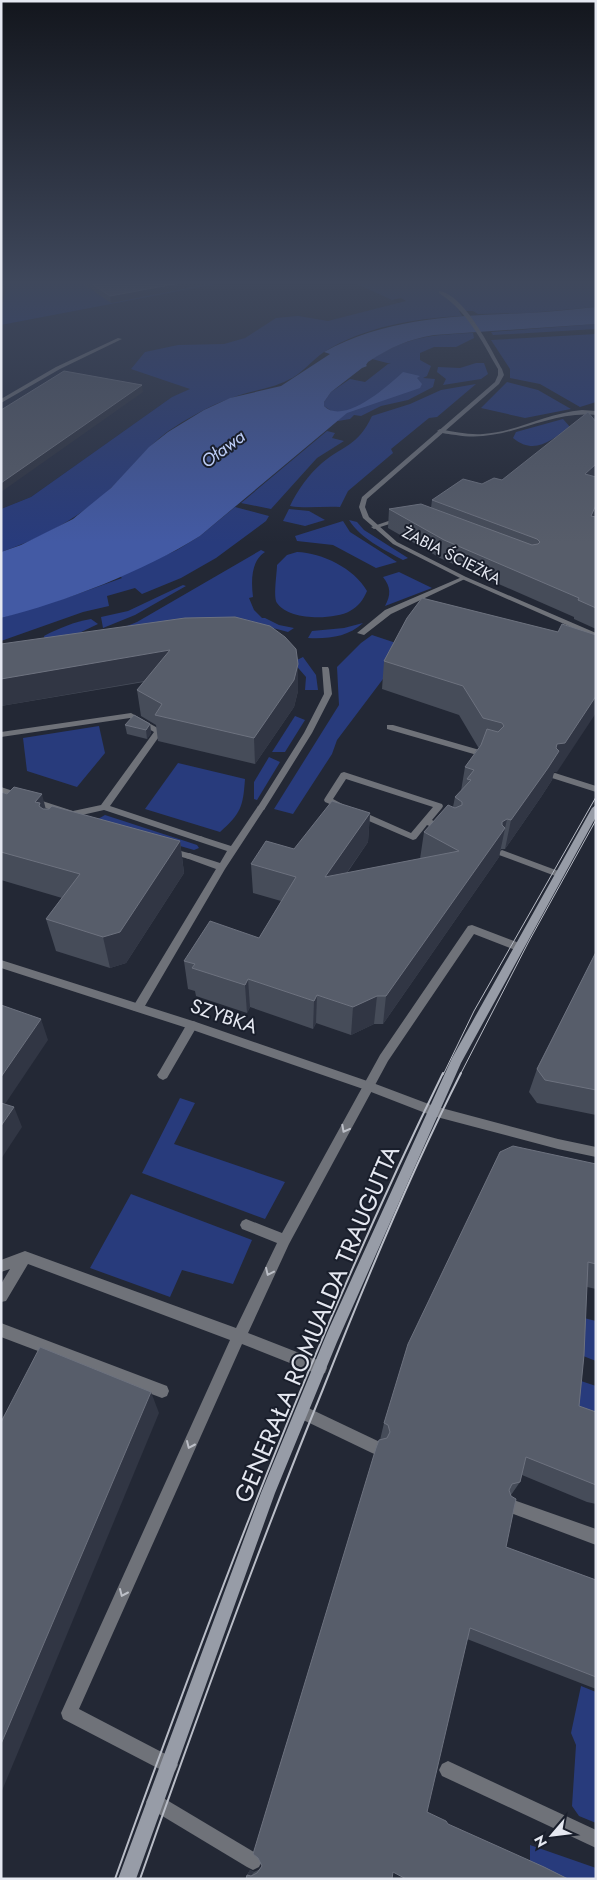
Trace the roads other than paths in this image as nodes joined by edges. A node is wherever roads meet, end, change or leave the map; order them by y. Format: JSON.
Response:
{"nodes":[{"id":1,"x":59,"y":368,"type":"edge"},
{"id":2,"x":499,"y":368,"type":"edge"},
{"id":3,"x":1,"y":401,"type":"edge"},
{"id":4,"x":596,"y":413,"type":"edge"},
{"id":5,"x":440,"y":430,"type":"junction"},
{"id":6,"x":404,"y":518,"type":"edge"},
{"id":7,"x":374,"y":527,"type":"junction"},
{"id":8,"x":464,"y":578,"type":"junction"},
{"id":9,"x":361,"y":633,"type":"dead end"},
{"id":10,"x":596,"y":636,"type":"edge"},
{"id":11,"x":325,"y":669,"type":"dead end"},
{"id":12,"x":390,"y":727,"type":"dead end"},
{"id":13,"x":1,"y":735,"type":"edge"},
{"id":14,"x":493,"y":756,"type":"edge"},
{"id":15,"x":555,"y":776,"type":"edge"},
{"id":16,"x":1,"y":790,"type":"edge"},
{"id":17,"x":596,"y":790,"type":"edge"},
{"id":18,"x":104,"y":807,"type":"junction"},
{"id":19,"x":596,"y":808,"type":"edge"},
{"id":20,"x":70,"y":818,"type":"junction"},
{"id":21,"x":426,"y":821,"type":"junction"},
{"id":22,"x":84,"y":822,"type":"edge"},
{"id":23,"x":451,"y":832,"type":"edge"},
{"id":24,"x":162,"y":849,"type":"edge"},
{"id":25,"x":233,"y":850,"type":"junction"},
{"id":26,"x":502,"y":853,"type":"edge"},
{"id":27,"x":222,"y":867,"type":"junction"},
{"id":28,"x":558,"y":874,"type":"junction"},
{"id":29,"x":518,"y":947,"type":"junction"},
{"id":30,"x":1,"y":964,"type":"edge"},
{"id":31,"x":138,"y":1008,"type":"junction"},
{"id":32,"x":192,"y":1025,"type":"junction"},
{"id":33,"x":163,"y":1075,"type":"dead end"},
{"id":34,"x":369,"y":1086,"type":"junction"},
{"id":35,"x":433,"y":1110,"type":"junction"},
{"id":36,"x":596,"y":1152,"type":"edge"},
{"id":37,"x":246,"y":1226,"type":"dead end"},
{"id":38,"x":285,"y":1240,"type":"junction"},
{"id":39,"x":25,"y":1257,"type":"junction"},
{"id":40,"x":1,"y":1266,"type":"edge"},
{"id":41,"x":1,"y":1296,"type":"edge"},
{"id":42,"x":1,"y":1330,"type":"edge"},
{"id":43,"x":239,"y":1336,"type":"junction"},
{"id":44,"x":320,"y":1368,"type":"junction"},
{"id":45,"x":162,"y":1391,"type":"dead end"},
{"id":46,"x":302,"y":1412,"type":"junction"},
{"id":47,"x":377,"y":1448,"type":"edge"},
{"id":48,"x":508,"y":1505,"type":"edge"},
{"id":49,"x":596,"y":1537,"type":"edge"},
{"id":50,"x":169,"y":1765,"type":"junction"},
{"id":51,"x":448,"y":1770,"type":"dead end"},
{"id":52,"x":155,"y":1802,"type":"junction"},
{"id":53,"x":596,"y":1839,"type":"edge"},
{"id":54,"x":253,"y":1861,"type":"edge"},
{"id":55,"x":127,"y":1879,"type":"edge"}],
"edges":[{"from":1,"to":3,"type":"street"},
{"from":2,"to":5,"type":"street","name":"ŻABIA ŚCIEŻKA"},
{"from":4,"to":5,"type":"street"},
{"from":5,"to":7,"type":"street","name":"ŻABIA ŚCIEŻKA"},
{"from":6,"to":7,"type":"street"},
{"from":7,"to":8,"type":"street","name":"ŻABIA ŚCIEŻKA"},
{"from":8,"to":9,"type":"street"},
{"from":8,"to":10,"type":"street","name":"ŻABIA ŚCIEŻKA"},
{"from":11,"to":25,"type":"street"},
{"from":12,"to":14,"type":"street"},
{"from":13,"to":18,"type":"street"},
{"from":15,"to":17,"type":"street"},
{"from":16,"to":20,"type":"street"},
{"from":18,"to":20,"type":"street"},
{"from":18,"to":25,"type":"street"},
{"from":19,"to":28,"type":"main road","name":"GENERAŁA ROMUALDA TRAUGUTTA"},
{"from":20,"to":22,"type":"street"},
{"from":21,"to":21,"type":"street"},
{"from":21,"to":23,"type":"street"},
{"from":24,"to":27,"type":"street"},
{"from":25,"to":27,"type":"street"},
{"from":26,"to":28,"type":"street"},
{"from":27,"to":31,"type":"street"},
{"from":28,"to":29,"type":"main road","name":"GENERAŁA ROMUALDA TRAUGUTTA"},
{"from":29,"to":34,"type":"street"},
{"from":29,"to":35,"type":"main road","name":"GENERAŁA ROMUALDA TRAUGUTTA"},
{"from":30,"to":31,"type":"street","name":"SZYBKA"},
{"from":31,"to":32,"type":"street","name":"SZYBKA"},
{"from":32,"to":33,"type":"street"},
{"from":32,"to":34,"type":"street","name":"SZYBKA"},
{"from":34,"to":35,"type":"street","name":"SZYBKA"},
{"from":34,"to":38,"type":"street","one_way":true},
{"from":35,"to":36,"type":"street","name":"SZYBKA"},
{"from":35,"to":44,"type":"main road","name":"GENERAŁA ROMUALDA TRAUGUTTA"},
{"from":37,"to":38,"type":"street"},
{"from":38,"to":43,"type":"street","one_way":true},
{"from":39,"to":40,"type":"street"},
{"from":39,"to":41,"type":"street"},
{"from":39,"to":43,"type":"street"},
{"from":42,"to":45,"type":"street"},
{"from":43,"to":44,"type":"street"},
{"from":43,"to":50,"type":"street","one_way":true},
{"from":44,"to":46,"type":"main road","name":"GENERAŁA ROMUALDA TRAUGUTTA"},
{"from":46,"to":47,"type":"street"},
{"from":46,"to":50,"type":"main road","name":"GENERAŁA ROMUALDA TRAUGUTTA"},
{"from":48,"to":49,"type":"street"},
{"from":50,"to":52,"type":"main road","name":"GENERAŁA ROMUALDA TRAUGUTTA"},
{"from":51,"to":53,"type":"street"},
{"from":52,"to":54,"type":"street"},
{"from":52,"to":55,"type":"main road","name":"GENERAŁA ROMUALDA TRAUGUTTA"}]}
